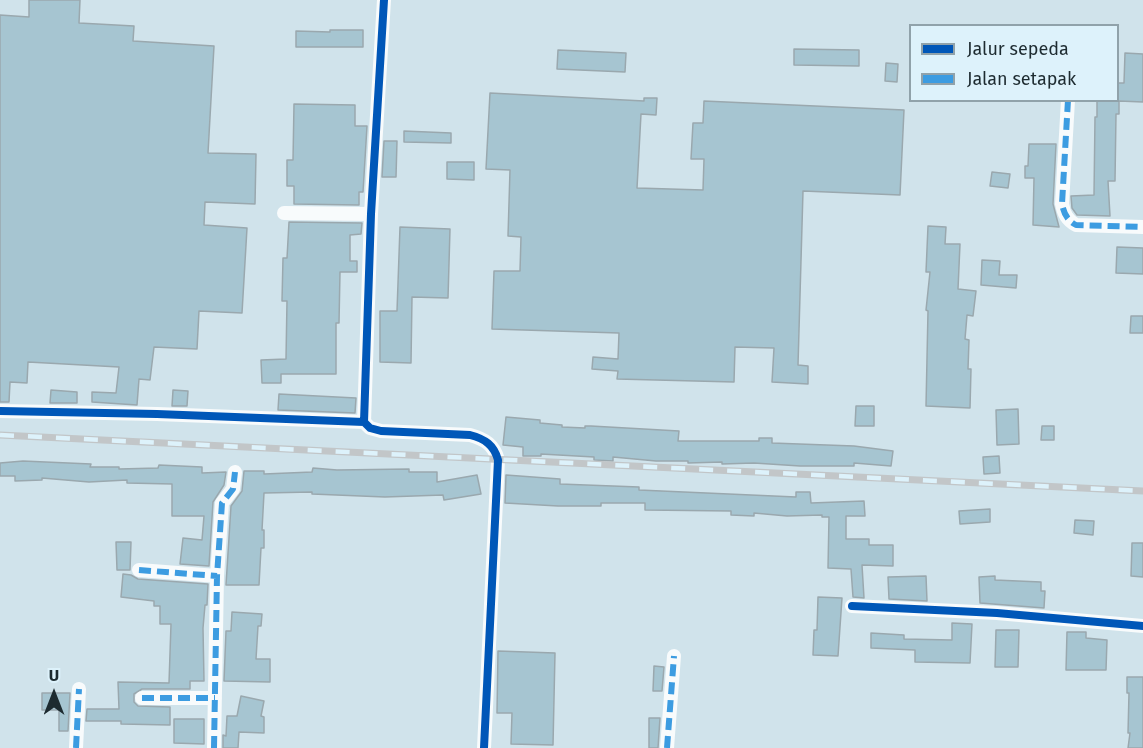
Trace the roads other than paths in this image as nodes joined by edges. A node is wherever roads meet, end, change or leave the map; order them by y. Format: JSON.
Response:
{"nodes":[{"id":1,"x":384,"y":0,"type":"edge"},
{"id":2,"x":1068,"y":102,"type":"edge"},
{"id":3,"x":284,"y":213,"type":"dead end"},
{"id":4,"x":371,"y":214,"type":"junction"},
{"id":5,"x":1143,"y":226,"type":"edge"},
{"id":6,"x":0,"y":411,"type":"edge"},
{"id":7,"x":364,"y":422,"type":"junction"},
{"id":8,"x":235,"y":472,"type":"dead end"},
{"id":9,"x":139,"y":570,"type":"dead end"},
{"id":10,"x":217,"y":576,"type":"junction"},
{"id":11,"x":852,"y":606,"type":"dead end"},
{"id":12,"x":1143,"y":626,"type":"edge"},
{"id":13,"x":674,"y":656,"type":"dead end"},
{"id":14,"x":79,"y":689,"type":"dead end"},
{"id":15,"x":142,"y":698,"type":"dead end"},
{"id":16,"x":215,"y":698,"type":"junction"},
{"id":17,"x":76,"y":748,"type":"edge"},
{"id":18,"x":214,"y":748,"type":"edge"},
{"id":19,"x":484,"y":748,"type":"edge"},
{"id":20,"x":668,"y":748,"type":"edge"}],
"edges":[{"from":1,"to":4,"type":"street"},
{"from":2,"to":5,"type":"street"},
{"from":3,"to":4,"type":"street"},
{"from":4,"to":7,"type":"street"},
{"from":6,"to":7,"type":"street"},
{"from":7,"to":19,"type":"street"},
{"from":8,"to":10,"type":"street"},
{"from":9,"to":10,"type":"street"},
{"from":10,"to":16,"type":"street"},
{"from":11,"to":12,"type":"street"},
{"from":13,"to":20,"type":"street"},
{"from":14,"to":17,"type":"street"},
{"from":15,"to":16,"type":"street"},
{"from":16,"to":18,"type":"street"}]}
